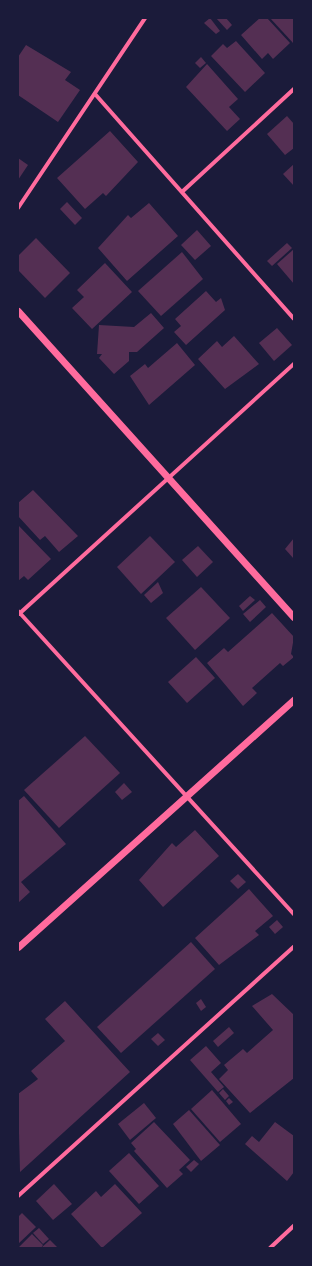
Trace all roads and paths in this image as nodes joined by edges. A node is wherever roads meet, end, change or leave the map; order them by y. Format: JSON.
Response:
{"nodes":[{"id":1,"x":145,"y":18,"type":"edge"},
{"id":2,"x":294,"y":89,"type":"edge"},
{"id":3,"x":95,"y":94,"type":"junction"},
{"id":4,"x":183,"y":191,"type":"junction"},
{"id":5,"x":18,"y":208,"type":"edge"},
{"id":6,"x":18,"y":311,"type":"edge"},
{"id":7,"x":294,"y":319,"type":"edge"},
{"id":8,"x":294,"y":364,"type":"edge"},
{"id":9,"x":167,"y":479,"type":"junction"},
{"id":10,"x":18,"y":613,"type":"edge"},
{"id":11,"x":294,"y":617,"type":"edge"},
{"id":12,"x":294,"y":699,"type":"edge"},
{"id":13,"x":188,"y":795,"type":"junction"},
{"id":14,"x":294,"y":914,"type":"edge"},
{"id":15,"x":18,"y":947,"type":"edge"},
{"id":16,"x":294,"y":947,"type":"edge"},
{"id":17,"x":18,"y":1196,"type":"edge"},
{"id":18,"x":294,"y":1226,"type":"edge"},
{"id":19,"x":270,"y":1248,"type":"edge"}],
"edges":[{"from":1,"to":3,"type":"street"},
{"from":2,"to":4,"type":"street"},
{"from":3,"to":4,"type":"street"},
{"from":3,"to":5,"type":"street"},
{"from":4,"to":7,"type":"street"},
{"from":6,"to":9,"type":"street"},
{"from":8,"to":9,"type":"street"},
{"from":9,"to":10,"type":"street"},
{"from":9,"to":11,"type":"street"},
{"from":10,"to":13,"type":"street"},
{"from":12,"to":13,"type":"street"},
{"from":13,"to":14,"type":"street"},
{"from":13,"to":15,"type":"street"},
{"from":16,"to":17,"type":"street"},
{"from":18,"to":19,"type":"street"}]}
